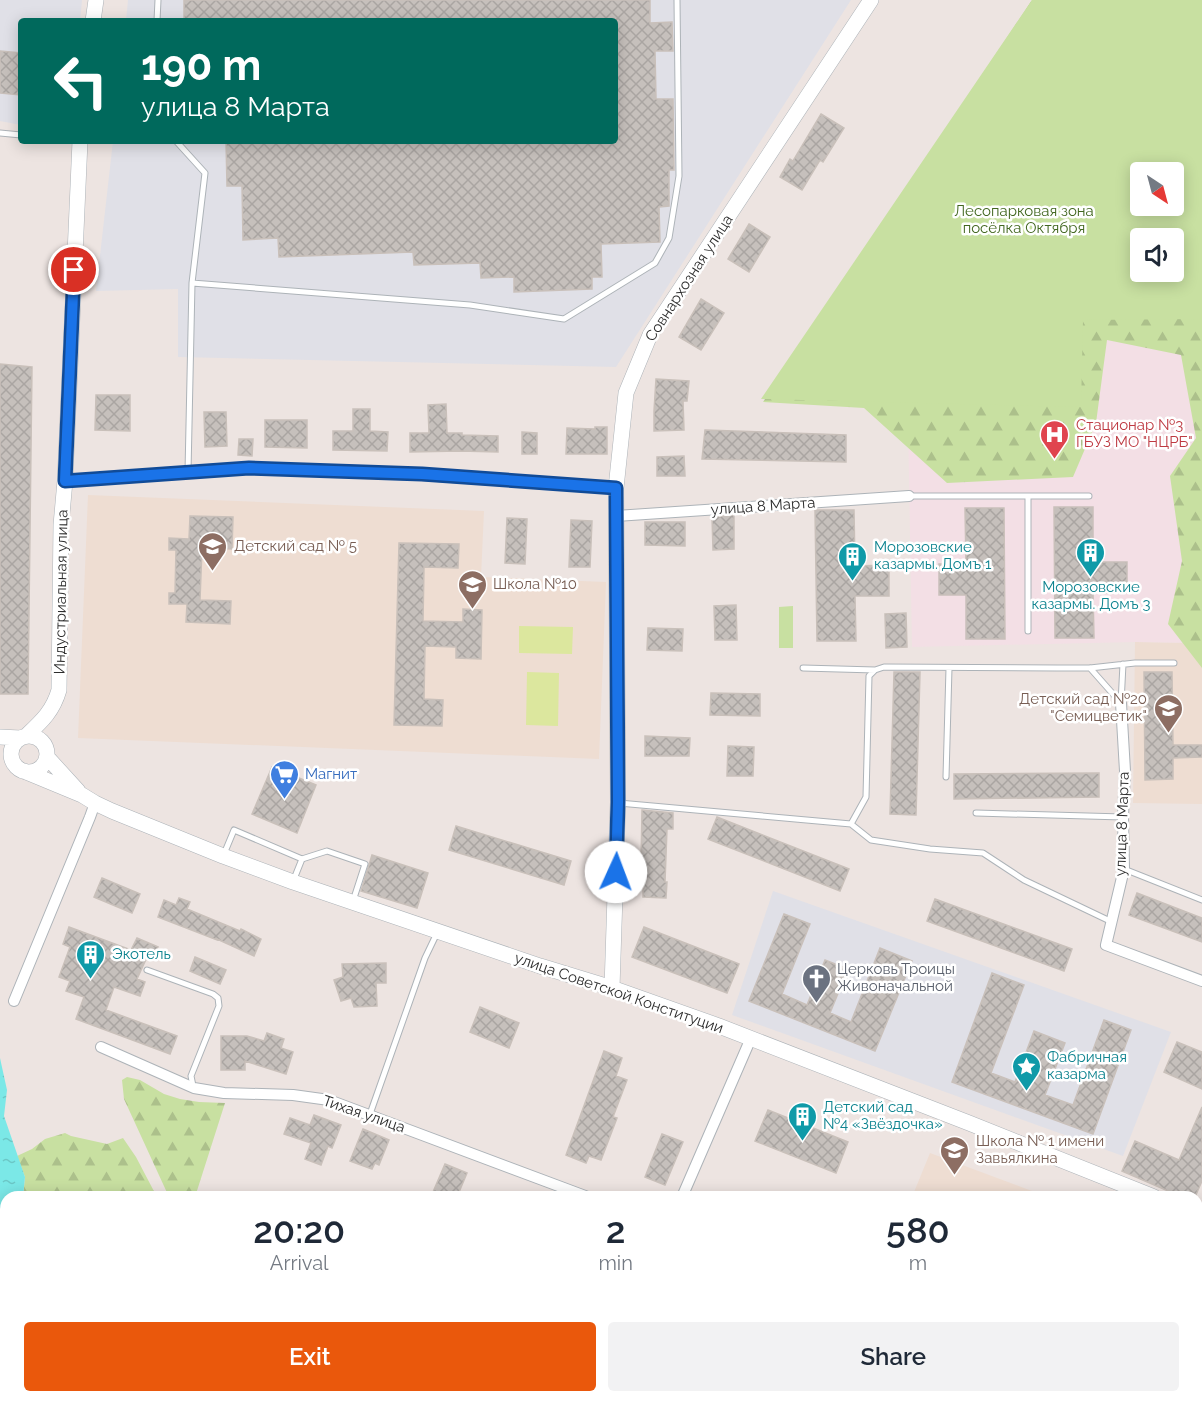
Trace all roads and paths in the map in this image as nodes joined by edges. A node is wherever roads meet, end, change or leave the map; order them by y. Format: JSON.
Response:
{"nodes":[{"id":1,"x":96,"y":0,"type":"edge"},
{"id":2,"x":158,"y":0,"type":"edge"},
{"id":3,"x":677,"y":0,"type":"edge"},
{"id":4,"x":870,"y":0,"type":"edge"},
{"id":5,"x":93,"y":18,"type":"edge"},
{"id":6,"x":157,"y":18,"type":"edge"},
{"id":7,"x":0,"y":133,"type":"edge"},
{"id":8,"x":18,"y":135,"type":"edge"},
{"id":9,"x":77,"y":144,"type":"edge"},
{"id":10,"x":179,"y":144,"type":"edge"},
{"id":11,"x":192,"y":283,"type":"junction"},
{"id":12,"x":188,"y":472,"type":"junction"},
{"id":13,"x":65,"y":481,"type":"junction"},
{"id":14,"x":616,"y":488,"type":"junction"},
{"id":15,"x":909,"y":496,"type":"joint"},
{"id":16,"x":1028,"y":496,"type":"junction"},
{"id":17,"x":1089,"y":496,"type":"dead end"},
{"id":18,"x":616,"y":516,"type":"junction"},
{"id":19,"x":1028,"y":632,"type":"dead end"},
{"id":20,"x":1174,"y":663,"type":"dead end"},
{"id":21,"x":1123,"y":664,"type":"junction"},
{"id":22,"x":803,"y":668,"type":"dead end"},
{"id":23,"x":949,"y":668,"type":"junction"},
{"id":24,"x":1090,"y":668,"type":"junction"},
{"id":25,"x":875,"y":670,"type":"junction"},
{"id":26,"x":1121,"y":703,"type":"junction"},
{"id":27,"x":48,"y":714,"type":"junction"},
{"id":28,"x":0,"y":737,"type":"edge"},
{"id":29,"x":23,"y":737,"type":"junction"},
{"id":30,"x":47,"y":754,"type":"junction"},
{"id":31,"x":0,"y":760,"type":"edge"},
{"id":32,"x":20,"y":769,"type":"junction"},
{"id":33,"x":946,"y":777,"type":"dead end"},
{"id":34,"x":89,"y":799,"type":"junction"},
{"id":35,"x":618,"y":802,"type":"junction"},
{"id":36,"x":976,"y":813,"type":"dead end"},
{"id":37,"x":1123,"y":817,"type":"junction"},
{"id":38,"x":851,"y":824,"type":"junction"},
{"id":39,"x":223,"y":856,"type":"junction"},
{"id":40,"x":303,"y":859,"type":"junction"},
{"id":41,"x":1124,"y":869,"type":"junction"},
{"id":42,"x":292,"y":882,"type":"junction"},
{"id":43,"x":1202,"y":900,"type":"edge"},
{"id":44,"x":353,"y":903,"type":"junction"},
{"id":45,"x":1112,"y":922,"type":"junction"},
{"id":46,"x":438,"y":932,"type":"junction"},
{"id":47,"x":147,"y":970,"type":"dead end"},
{"id":48,"x":1202,"y":981,"type":"edge"},
{"id":49,"x":612,"y":988,"type":"junction"},
{"id":50,"x":14,"y":1001,"type":"dead end"},
{"id":51,"x":751,"y":1038,"type":"junction"},
{"id":52,"x":101,"y":1047,"type":"dead end"},
{"id":53,"x":194,"y":1088,"type":"junction"},
{"id":54,"x":370,"y":1114,"type":"junction"},
{"id":55,"x":572,"y":1191,"type":"edge"},
{"id":56,"x":685,"y":1191,"type":"edge"},
{"id":57,"x":1139,"y":1191,"type":"edge"}],
"edges":[{"from":1,"to":5,"type":"street"},
{"from":2,"to":6,"type":"lane"},
{"from":3,"to":11,"type":"lane"},
{"from":4,"to":14,"type":"street","name":"Совнархозная улица"},
{"from":7,"to":8,"type":"lane"},
{"from":9,"to":13,"type":"street","name":"Индустриальная улица"},
{"from":10,"to":11,"type":"lane"},
{"from":11,"to":12,"type":"lane"},
{"from":12,"to":13,"type":"street"},
{"from":12,"to":14,"type":"street"},
{"from":13,"to":27,"type":"street","name":"Индустриальная улица"},
{"from":14,"to":18,"type":"street","name":"Совнархозная улица"},
{"from":15,"to":16,"type":"lane"},
{"from":15,"to":18,"type":"street","name":"улица 8 Марта"},
{"from":16,"to":17,"type":"lane"},
{"from":16,"to":19,"type":"lane"},
{"from":18,"to":35,"type":"street","name":"Совнархозная улица"},
{"from":20,"to":21,"type":"lane"},
{"from":21,"to":24,"type":"lane"},
{"from":21,"to":26,"type":"lane"},
{"from":22,"to":25,"type":"lane"},
{"from":23,"to":24,"type":"lane"},
{"from":23,"to":25,"type":"lane"},
{"from":23,"to":33,"type":"lane"},
{"from":24,"to":26,"type":"lane"},
{"from":25,"to":38,"type":"lane"},
{"from":26,"to":37,"type":"street","name":"улица 8 Марта"},
{"from":27,"to":29,"type":"street"},
{"from":27,"to":30,"type":"street","name":"Индустриальная улица"},
{"from":28,"to":29,"type":"street"},
{"from":29,"to":30,"type":"street"},
{"from":29,"to":32,"type":"street"},
{"from":30,"to":32,"type":"street"},
{"from":30,"to":34,"type":"street"},
{"from":31,"to":32,"type":"street"},
{"from":32,"to":34,"type":"street","name":"улица Советской Конституции"},
{"from":34,"to":39,"type":"street","name":"улица Советской Конституции"},
{"from":34,"to":50,"type":"street"},
{"from":35,"to":38,"type":"lane"},
{"from":35,"to":49,"type":"street","name":"Совнархозная улица"},
{"from":36,"to":37,"type":"lane"},
{"from":37,"to":41,"type":"street","name":"улица 8 Марта"},
{"from":38,"to":45,"type":"lane"},
{"from":39,"to":40,"type":"lane"},
{"from":39,"to":42,"type":"street","name":"улица Советской Конституции"},
{"from":40,"to":42,"type":"lane"},
{"from":40,"to":44,"type":"lane"},
{"from":41,"to":43,"type":"lane"},
{"from":41,"to":45,"type":"street","name":"улица 8 Марта"},
{"from":42,"to":44,"type":"street","name":"улица Советской Конституции"},
{"from":44,"to":46,"type":"street","name":"улица Советской Конституции"},
{"from":45,"to":48,"type":"street","name":"улица 8 Марта"},
{"from":46,"to":49,"type":"street","name":"улица Советской Конституции"},
{"from":46,"to":54,"type":"lane"},
{"from":47,"to":53,"type":"lane"},
{"from":49,"to":51,"type":"street","name":"улица Советской Конституции"},
{"from":51,"to":56,"type":"street"},
{"from":51,"to":57,"type":"street","name":"улица Советской Конституции"},
{"from":52,"to":53,"type":"street","name":"Тихая улица"},
{"from":53,"to":54,"type":"street","name":"Тихая улица"},
{"from":54,"to":55,"type":"street","name":"Тихая улица"}]}
